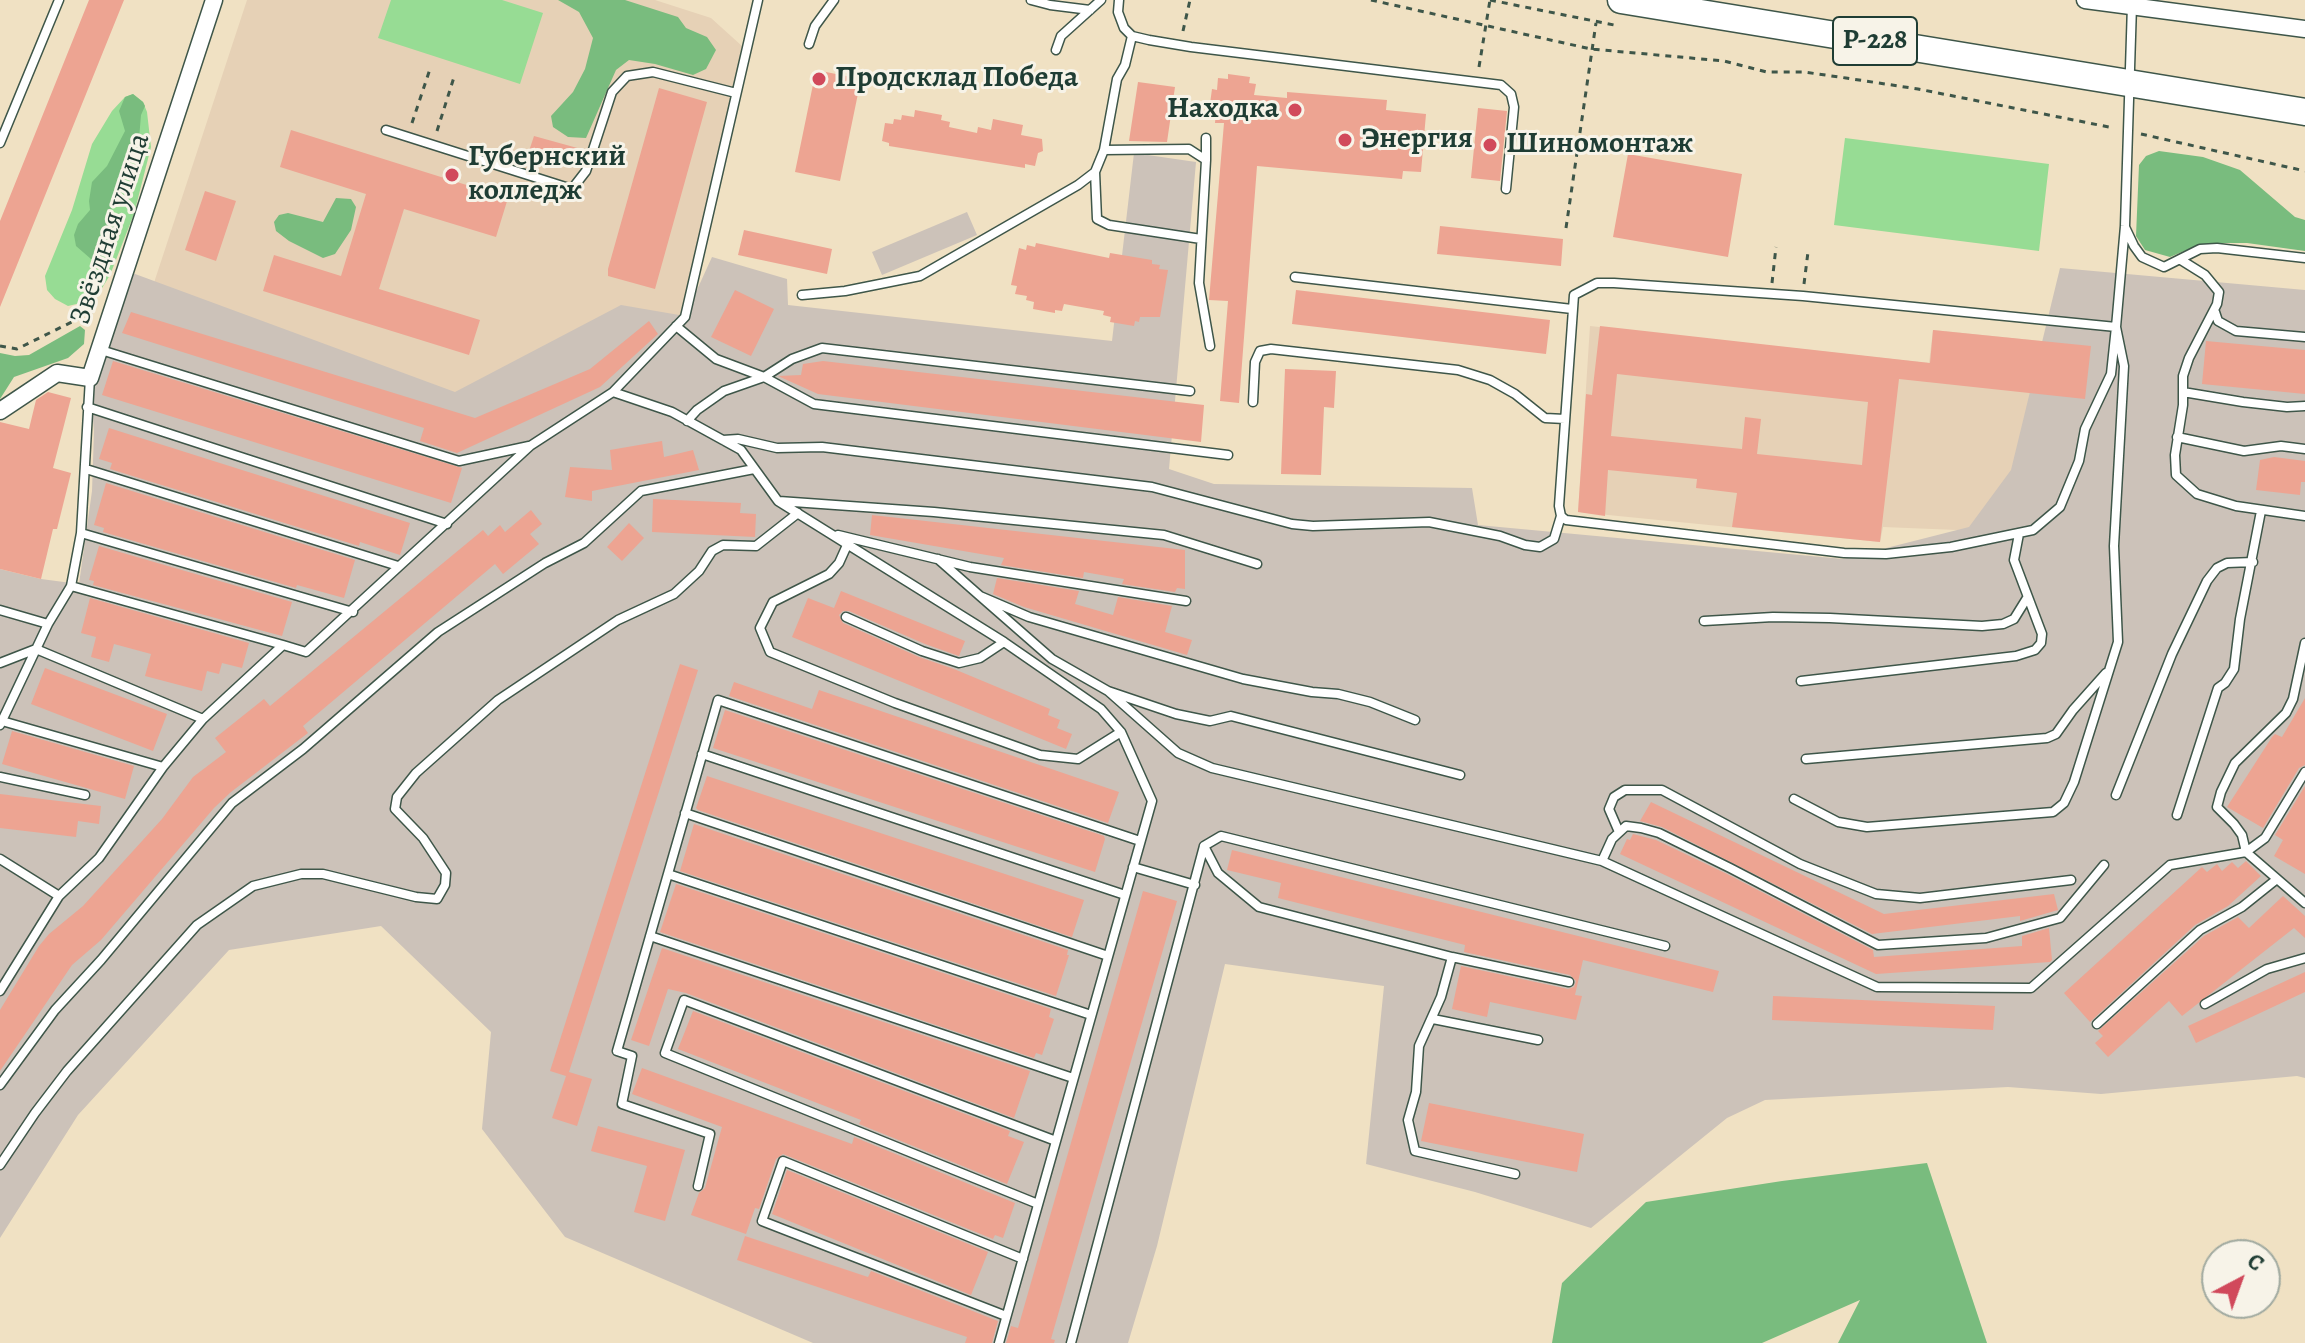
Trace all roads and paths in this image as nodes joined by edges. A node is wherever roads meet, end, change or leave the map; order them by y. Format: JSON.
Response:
{"nodes":[{"id":1,"x":59,"y":0,"type":"edge"},
{"id":2,"x":758,"y":0,"type":"edge"},
{"id":3,"x":834,"y":0,"type":"edge"},
{"id":4,"x":1031,"y":0,"type":"edge"},
{"id":5,"x":1101,"y":0,"type":"edge"},
{"id":6,"x":1119,"y":0,"type":"edge"},
{"id":7,"x":1190,"y":0,"type":"edge"},
{"id":8,"x":1371,"y":0,"type":"edge"},
{"id":9,"x":1490,"y":0,"type":"edge"},
{"id":10,"x":2085,"y":0,"type":"edge"},
{"id":11,"x":211,"y":1,"type":"edge"},
{"id":12,"x":2132,"y":3,"type":"edge"},
{"id":13,"x":1090,"y":10,"type":"junction"},
{"id":14,"x":1620,"y":13,"type":"edge"},
{"id":15,"x":1596,"y":23,"type":"junction"},
{"id":16,"x":1486,"y":24,"type":"junction"},
{"id":17,"x":2305,"y":29,"type":"edge"},
{"id":18,"x":1132,"y":36,"type":"junction"},
{"id":19,"x":809,"y":44,"type":"dead end"},
{"id":20,"x":1180,"y":46,"type":"junction"},
{"id":21,"x":1591,"y":49,"type":"junction"},
{"id":22,"x":1056,"y":50,"type":"dead end"},
{"id":23,"x":431,"y":66,"type":"dead end"},
{"id":24,"x":455,"y":74,"type":"dead end"},
{"id":25,"x":1476,"y":82,"type":"junction"},
{"id":26,"x":2130,"y":83,"type":"junction"},
{"id":27,"x":736,"y":93,"type":"junction"},
{"id":28,"x":2305,"y":112,"type":"edge"},
{"id":29,"x":386,"y":130,"type":"dead end"},
{"id":30,"x":2130,"y":131,"type":"junction"},
{"id":31,"x":407,"y":138,"type":"junction"},
{"id":32,"x":1206,"y":138,"type":"dead end"},
{"id":33,"x":0,"y":143,"type":"edge"},
{"id":34,"x":432,"y":145,"type":"junction"},
{"id":35,"x":1104,"y":150,"type":"junction"},
{"id":36,"x":1206,"y":160,"type":"junction"},
{"id":37,"x":2305,"y":171,"type":"edge"},
{"id":38,"x":1095,"y":172,"type":"junction"},
{"id":39,"x":1506,"y":189,"type":"dead end"},
{"id":40,"x":2125,"y":226,"type":"junction"},
{"id":41,"x":1566,"y":228,"type":"dead end"},
{"id":42,"x":1201,"y":239,"type":"junction"},
{"id":43,"x":1776,"y":247,"type":"dead end"},
{"id":44,"x":1808,"y":252,"type":"dead end"},
{"id":45,"x":2305,"y":258,"type":"edge"},
{"id":46,"x":2181,"y":260,"type":"junction"},
{"id":47,"x":1295,"y":277,"type":"dead end"},
{"id":48,"x":1771,"y":294,"type":"junction"},
{"id":49,"x":802,"y":295,"type":"dead end"},
{"id":50,"x":1803,"y":296,"type":"junction"},
{"id":51,"x":117,"y":299,"type":"junction"},
{"id":52,"x":1572,"y":309,"type":"junction"},
{"id":53,"x":2214,"y":311,"type":"junction"},
{"id":54,"x":676,"y":326,"type":"junction"},
{"id":55,"x":2116,"y":327,"type":"junction"},
{"id":56,"x":2305,"y":337,"type":"edge"},
{"id":57,"x":0,"y":346,"type":"edge"},
{"id":58,"x":1210,"y":346,"type":"dead end"},
{"id":59,"x":101,"y":350,"type":"junction"},
{"id":60,"x":764,"y":377,"type":"junction"},
{"id":61,"x":90,"y":378,"type":"junction"},
{"id":62,"x":1190,"y":391,"type":"dead end"},
{"id":63,"x":613,"y":392,"type":"junction"},
{"id":64,"x":2183,"y":392,"type":"junction"},
{"id":65,"x":1253,"y":402,"type":"dead end"},
{"id":66,"x":2305,"y":406,"type":"edge"},
{"id":67,"x":87,"y":407,"type":"junction"},
{"id":68,"x":0,"y":411,"type":"edge"},
{"id":69,"x":1565,"y":419,"type":"junction"},
{"id":70,"x":687,"y":421,"type":"junction"},
{"id":71,"x":2177,"y":437,"type":"junction"},
{"id":72,"x":722,"y":440,"type":"junction"},
{"id":73,"x":530,"y":446,"type":"junction"},
{"id":74,"x":2305,"y":449,"type":"edge"},
{"id":75,"x":1228,"y":455,"type":"dead end"},
{"id":76,"x":86,"y":469,"type":"junction"},
{"id":77,"x":754,"y":469,"type":"junction"},
{"id":78,"x":778,"y":501,"type":"junction"},
{"id":79,"x":2261,"y":511,"type":"junction"},
{"id":80,"x":798,"y":513,"type":"junction"},
{"id":81,"x":1561,"y":516,"type":"junction"},
{"id":82,"x":2305,"y":516,"type":"edge"},
{"id":83,"x":447,"y":524,"type":"junction"},
{"id":84,"x":81,"y":533,"type":"junction"},
{"id":85,"x":834,"y":534,"type":"junction"},
{"id":86,"x":2019,"y":534,"type":"junction"},
{"id":87,"x":848,"y":543,"type":"junction"},
{"id":88,"x":938,"y":559,"type":"junction"},
{"id":89,"x":2253,"y":562,"type":"junction"},
{"id":90,"x":1257,"y":564,"type":"dead end"},
{"id":91,"x":398,"y":566,"type":"junction"},
{"id":92,"x":71,"y":586,"type":"junction"},
{"id":93,"x":980,"y":596,"type":"junction"},
{"id":94,"x":2028,"y":598,"type":"junction"},
{"id":95,"x":1186,"y":601,"type":"dead end"},
{"id":96,"x":0,"y":610,"type":"edge"},
{"id":97,"x":353,"y":612,"type":"junction"},
{"id":98,"x":846,"y":617,"type":"dead end"},
{"id":99,"x":1704,"y":621,"type":"dead end"},
{"id":100,"x":48,"y":624,"type":"junction"},
{"id":101,"x":1004,"y":642,"type":"junction"},
{"id":102,"x":2305,"y":643,"type":"edge"},
{"id":103,"x":283,"y":645,"type":"junction"},
{"id":104,"x":36,"y":649,"type":"junction"},
{"id":105,"x":0,"y":663,"type":"edge"},
{"id":106,"x":1035,"y":665,"type":"junction"},
{"id":107,"x":1064,"y":666,"type":"junction"},
{"id":108,"x":2110,"y":670,"type":"junction"},
{"id":109,"x":1801,"y":681,"type":"dead end"},
{"id":110,"x":1108,"y":691,"type":"junction"},
{"id":111,"x":203,"y":719,"type":"junction"},
{"id":112,"x":1415,"y":720,"type":"dead end"},
{"id":113,"x":1,"y":723,"type":"edge"},
{"id":114,"x":1121,"y":732,"type":"junction"},
{"id":115,"x":702,"y":754,"type":"junction"},
{"id":116,"x":1806,"y":759,"type":"dead end"},
{"id":117,"x":163,"y":767,"type":"junction"},
{"id":118,"x":2305,"y":772,"type":"edge"},
{"id":119,"x":1460,"y":775,"type":"dead end"},
{"id":120,"x":0,"y":777,"type":"edge"},
{"id":121,"x":85,"y":795,"type":"dead end"},
{"id":122,"x":2116,"y":795,"type":"dead end"},
{"id":123,"x":1794,"y":799,"type":"dead end"},
{"id":124,"x":685,"y":813,"type":"junction"},
{"id":125,"x":2177,"y":815,"type":"dead end"},
{"id":126,"x":1619,"y":832,"type":"junction"},
{"id":127,"x":1140,"y":841,"type":"junction"},
{"id":128,"x":1204,"y":846,"type":"junction"},
{"id":129,"x":2246,"y":852,"type":"junction"},
{"id":130,"x":0,"y":859,"type":"edge"},
{"id":131,"x":1602,"y":861,"type":"junction"},
{"id":132,"x":2104,"y":865,"type":"dead end"},
{"id":133,"x":1133,"y":867,"type":"junction"},
{"id":134,"x":668,"y":874,"type":"junction"},
{"id":135,"x":2277,"y":879,"type":"junction"},
{"id":136,"x":2071,"y":880,"type":"dead end"},
{"id":137,"x":1195,"y":885,"type":"junction"},
{"id":138,"x":1125,"y":895,"type":"junction"},
{"id":139,"x":59,"y":896,"type":"junction"},
{"id":140,"x":2304,"y":899,"type":"edge"},
{"id":141,"x":650,"y":936,"type":"junction"},
{"id":142,"x":1665,"y":946,"type":"dead end"},
{"id":143,"x":1108,"y":956,"type":"junction"},
{"id":144,"x":1452,"y":957,"type":"junction"},
{"id":145,"x":2305,"y":958,"type":"edge"},
{"id":146,"x":1569,"y":982,"type":"dead end"},
{"id":147,"x":0,"y":991,"type":"edge"},
{"id":148,"x":2205,"y":1004,"type":"dead end"},
{"id":149,"x":1091,"y":1015,"type":"junction"},
{"id":150,"x":1433,"y":1019,"type":"junction"},
{"id":151,"x":2097,"y":1024,"type":"dead end"},
{"id":152,"x":1538,"y":1040,"type":"dead end"},
{"id":153,"x":1073,"y":1078,"type":"junction"},
{"id":154,"x":0,"y":1085,"type":"edge"},
{"id":155,"x":1056,"y":1141,"type":"junction"},
{"id":156,"x":0,"y":1165,"type":"edge"},
{"id":157,"x":1515,"y":1174,"type":"dead end"},
{"id":158,"x":698,"y":1186,"type":"dead end"},
{"id":159,"x":1038,"y":1204,"type":"junction"},
{"id":160,"x":1023,"y":1259,"type":"junction"},
{"id":161,"x":1006,"y":1316,"type":"junction"},
{"id":162,"x":999,"y":1343,"type":"edge"},
{"id":163,"x":1071,"y":1343,"type":"edge"}],
"edges":[{"from":1,"to":33,"type":"lane"},
{"from":2,"to":27,"type":"lane"},
{"from":3,"to":19,"type":"lane"},
{"from":4,"to":13,"type":"lane"},
{"from":5,"to":13,"type":"lane"},
{"from":6,"to":18,"type":"lane"},
{"from":7,"to":20,"type":"path"},
{"from":8,"to":16,"type":"path"},
{"from":9,"to":15,"type":"path"},
{"from":9,"to":16,"type":"path"},
{"from":10,"to":12,"type":"street"},
{"from":11,"to":51,"type":"street","name":"Звёздная улица"},
{"from":12,"to":17,"type":"street"},
{"from":12,"to":26,"type":"lane"},
{"from":13,"to":22,"type":"lane"},
{"from":14,"to":15,"type":"path"},
{"from":14,"to":26,"type":"main road","number":"Р-228"},
{"from":15,"to":21,"type":"path"},
{"from":16,"to":21,"type":"path"},
{"from":16,"to":25,"type":"path"},
{"from":18,"to":20,"type":"lane"},
{"from":18,"to":35,"type":"lane"},
{"from":20,"to":25,"type":"lane"},
{"from":21,"to":30,"type":"path"},
{"from":21,"to":41,"type":"path"},
{"from":23,"to":31,"type":"path"},
{"from":24,"to":34,"type":"path"},
{"from":25,"to":39,"type":"lane"},
{"from":26,"to":28,"type":"main road","number":"Р-228"},
{"from":26,"to":30,"type":"lane"},
{"from":27,"to":34,"type":"lane"},
{"from":27,"to":54,"type":"lane"},
{"from":29,"to":31,"type":"lane"},
{"from":30,"to":37,"type":"path"},
{"from":30,"to":40,"type":"lane"},
{"from":31,"to":34,"type":"lane"},
{"from":32,"to":36,"type":"lane"},
{"from":35,"to":36,"type":"lane"},
{"from":35,"to":38,"type":"lane"},
{"from":36,"to":42,"type":"lane"},
{"from":38,"to":42,"type":"lane"},
{"from":38,"to":49,"type":"lane"},
{"from":40,"to":46,"type":"lane"},
{"from":40,"to":55,"type":"lane"},
{"from":42,"to":58,"type":"lane"},
{"from":43,"to":48,"type":"path"},
{"from":44,"to":50,"type":"path"},
{"from":45,"to":46,"type":"lane"},
{"from":46,"to":53,"type":"lane"},
{"from":47,"to":52,"type":"lane"},
{"from":48,"to":50,"type":"lane"},
{"from":48,"to":52,"type":"lane"},
{"from":50,"to":55,"type":"lane"},
{"from":51,"to":57,"type":"path"},
{"from":51,"to":59,"type":"street","name":"Звёздная улица"},
{"from":52,"to":69,"type":"lane"},
{"from":53,"to":56,"type":"lane"},
{"from":53,"to":64,"type":"lane"},
{"from":54,"to":60,"type":"lane"},
{"from":54,"to":63,"type":"lane"},
{"from":55,"to":86,"type":"lane"},
{"from":55,"to":108,"type":"lane"},
{"from":59,"to":61,"type":"street","name":"Звёздная улица"},
{"from":59,"to":73,"type":"lane"},
{"from":60,"to":62,"type":"lane"},
{"from":60,"to":70,"type":"lane"},
{"from":60,"to":75,"type":"lane"},
{"from":61,"to":67,"type":"lane"},
{"from":61,"to":68,"type":"street"},
{"from":63,"to":70,"type":"lane"},
{"from":63,"to":73,"type":"lane"},
{"from":64,"to":66,"type":"lane"},
{"from":64,"to":71,"type":"lane"},
{"from":65,"to":69,"type":"lane"},
{"from":67,"to":76,"type":"lane"},
{"from":67,"to":83,"type":"lane"},
{"from":69,"to":81,"type":"lane"},
{"from":70,"to":72,"type":"lane"},
{"from":71,"to":74,"type":"lane"},
{"from":71,"to":79,"type":"lane"},
{"from":72,"to":77,"type":"lane"},
{"from":72,"to":81,"type":"lane"},
{"from":73,"to":83,"type":"lane"},
{"from":76,"to":84,"type":"lane"},
{"from":76,"to":91,"type":"lane"},
{"from":77,"to":78,"type":"lane"},
{"from":77,"to":154,"type":"lane"},
{"from":78,"to":80,"type":"lane"},
{"from":78,"to":90,"type":"lane"},
{"from":79,"to":82,"type":"lane"},
{"from":79,"to":89,"type":"lane"},
{"from":80,"to":85,"type":"lane"},
{"from":80,"to":156,"type":"lane"},
{"from":81,"to":86,"type":"lane"},
{"from":83,"to":91,"type":"lane"},
{"from":84,"to":92,"type":"lane"},
{"from":84,"to":97,"type":"lane"},
{"from":85,"to":87,"type":"lane"},
{"from":85,"to":88,"type":"lane"},
{"from":86,"to":94,"type":"lane"},
{"from":87,"to":101,"type":"lane"},
{"from":87,"to":114,"type":"lane"},
{"from":88,"to":93,"type":"lane"},
{"from":88,"to":95,"type":"lane"},
{"from":89,"to":122,"type":"lane"},
{"from":89,"to":125,"type":"lane"},
{"from":91,"to":97,"type":"lane"},
{"from":92,"to":100,"type":"lane"},
{"from":92,"to":103,"type":"lane"},
{"from":93,"to":107,"type":"lane"},
{"from":93,"to":112,"type":"lane"},
{"from":94,"to":99,"type":"lane"},
{"from":94,"to":109,"type":"lane"},
{"from":96,"to":100,"type":"lane"},
{"from":97,"to":103,"type":"lane"},
{"from":98,"to":101,"type":"lane"},
{"from":100,"to":104,"type":"lane"},
{"from":101,"to":106,"type":"lane"},
{"from":102,"to":129,"type":"lane"},
{"from":103,"to":111,"type":"lane"},
{"from":104,"to":105,"type":"lane"},
{"from":104,"to":111,"type":"lane"},
{"from":104,"to":113,"type":"lane"},
{"from":106,"to":107,"type":"lane"},
{"from":106,"to":114,"type":"lane"},
{"from":107,"to":110,"type":"lane"},
{"from":108,"to":116,"type":"lane"},
{"from":108,"to":123,"type":"lane"},
{"from":110,"to":119,"type":"lane"},
{"from":110,"to":131,"type":"lane"},
{"from":111,"to":117,"type":"lane"},
{"from":113,"to":117,"type":"lane"},
{"from":114,"to":127,"type":"lane"},
{"from":115,"to":124,"type":"lane"},
{"from":115,"to":127,"type":"lane"},
{"from":115,"to":138,"type":"lane"},
{"from":117,"to":139,"type":"lane"},
{"from":118,"to":129,"type":"lane"},
{"from":120,"to":121,"type":"lane"},
{"from":124,"to":134,"type":"lane"},
{"from":124,"to":143,"type":"lane"},
{"from":126,"to":131,"type":"lane"},
{"from":126,"to":132,"type":"lane"},
{"from":126,"to":136,"type":"lane"},
{"from":127,"to":133,"type":"lane"},
{"from":128,"to":137,"type":"lane"},
{"from":128,"to":142,"type":"lane"},
{"from":128,"to":144,"type":"lane"},
{"from":129,"to":131,"type":"lane"},
{"from":129,"to":135,"type":"lane"},
{"from":130,"to":139,"type":"lane"},
{"from":133,"to":137,"type":"lane"},
{"from":133,"to":138,"type":"lane"},
{"from":134,"to":141,"type":"lane"},
{"from":134,"to":149,"type":"lane"},
{"from":135,"to":140,"type":"lane"},
{"from":135,"to":151,"type":"lane"},
{"from":137,"to":163,"type":"lane"},
{"from":138,"to":143,"type":"lane"},
{"from":139,"to":147,"type":"lane"},
{"from":141,"to":153,"type":"lane"},
{"from":141,"to":158,"type":"lane"},
{"from":143,"to":149,"type":"lane"},
{"from":144,"to":146,"type":"lane"},
{"from":144,"to":150,"type":"lane"},
{"from":145,"to":148,"type":"lane"},
{"from":149,"to":153,"type":"lane"},
{"from":150,"to":152,"type":"lane"},
{"from":150,"to":157,"type":"lane"},
{"from":153,"to":155,"type":"lane"},
{"from":155,"to":159,"type":"lane"},
{"from":155,"to":159,"type":"lane"},
{"from":159,"to":160,"type":"lane"},
{"from":160,"to":161,"type":"lane"},
{"from":160,"to":161,"type":"lane"},
{"from":161,"to":162,"type":"lane"}]}
